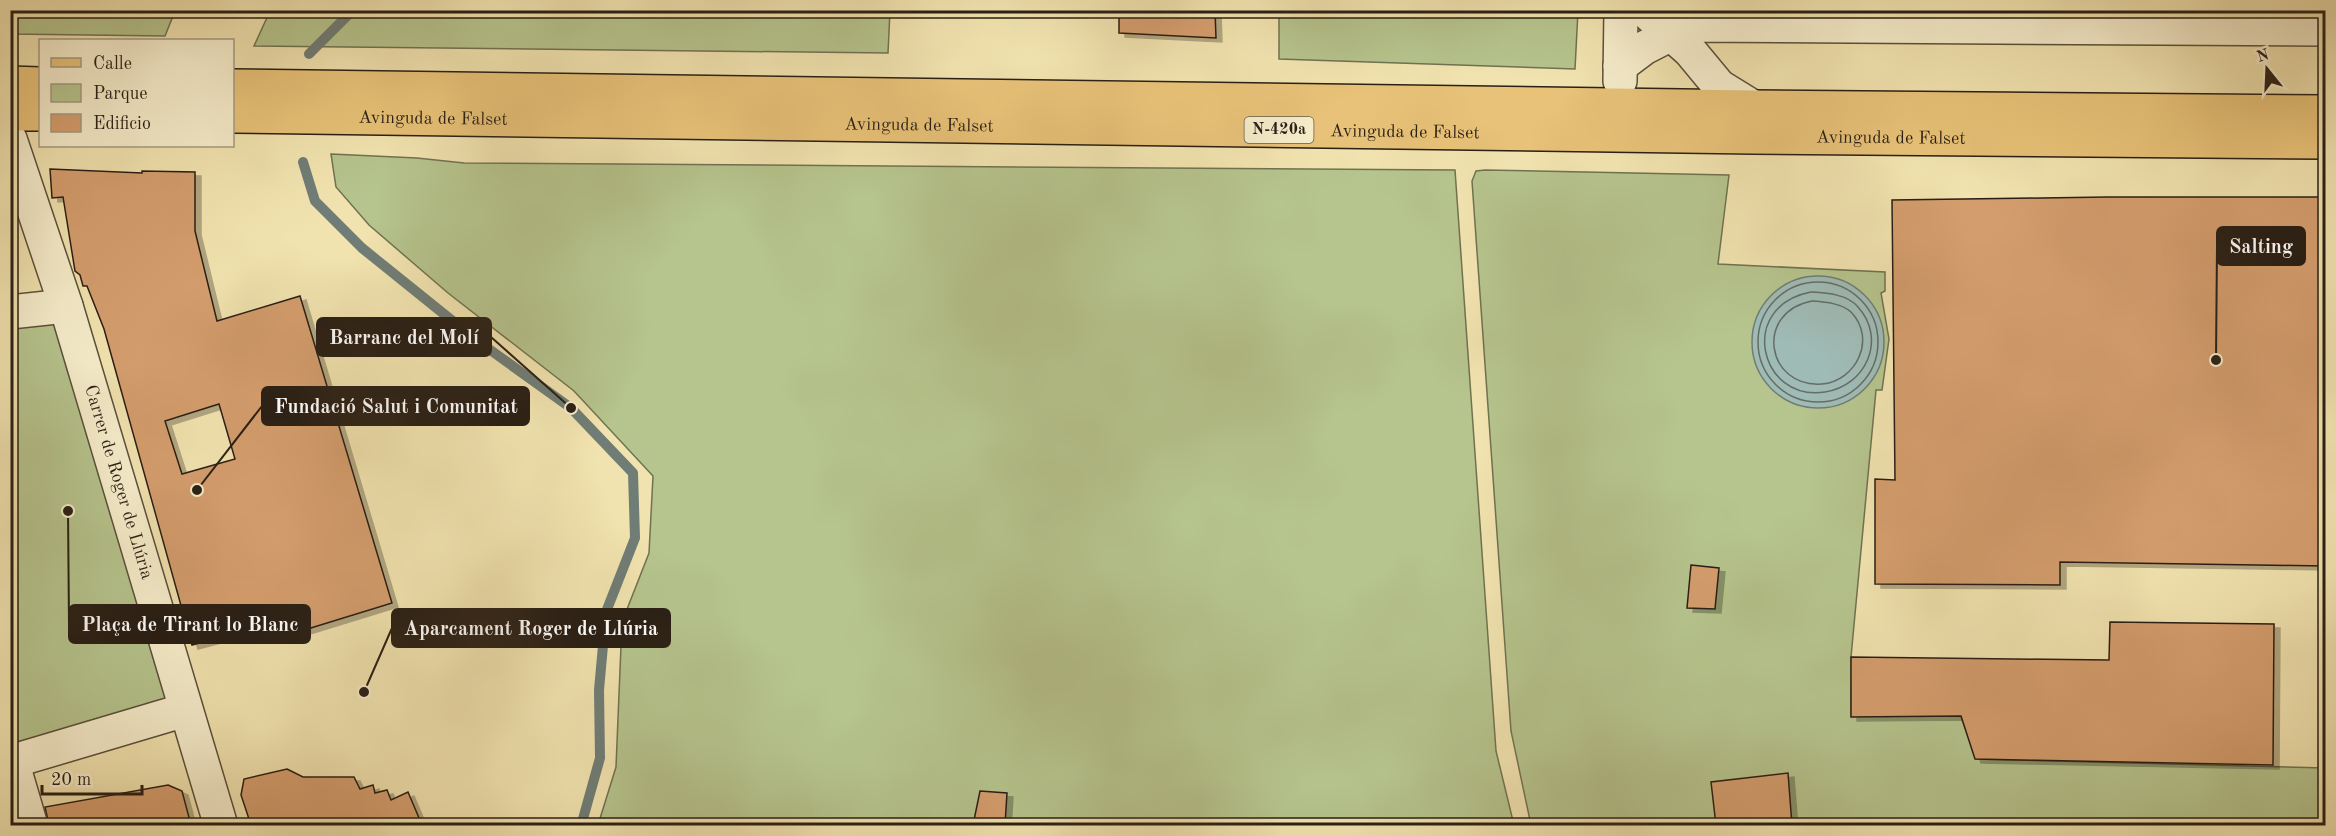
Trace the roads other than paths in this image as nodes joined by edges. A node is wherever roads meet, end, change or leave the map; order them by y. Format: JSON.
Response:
{"nodes":[{"id":1,"x":1621,"y":10,"type":"edge"},
{"id":2,"x":1644,"y":10,"type":"edge"},
{"id":3,"x":2079,"y":19,"type":"edge"},
{"id":4,"x":2325,"y":29,"type":"edge"},
{"id":5,"x":1671,"y":35,"type":"junction"},
{"id":6,"x":1620,"y":66,"type":"junction"},
{"id":7,"x":10,"y":83,"type":"edge"},
{"id":8,"x":39,"y":84,"type":"edge"},
{"id":9,"x":234,"y":86,"type":"edge"},
{"id":10,"x":1619,"y":105,"type":"junction"},
{"id":11,"x":1753,"y":107,"type":"junction"},
{"id":12,"x":2325,"y":112,"type":"edge"},
{"id":13,"x":10,"y":114,"type":"edge"},
{"id":14,"x":39,"y":114,"type":"edge"},
{"id":15,"x":234,"y":116,"type":"edge"},
{"id":16,"x":10,"y":140,"type":"edge"},
{"id":17,"x":2325,"y":142,"type":"edge"},
{"id":18,"x":66,"y":306,"type":"junction"},
{"id":19,"x":10,"y":312,"type":"edge"},
{"id":20,"x":185,"y":710,"type":"junction"},
{"id":21,"x":11,"y":762,"type":"edge"},
{"id":22,"x":32,"y":825,"type":"edge"},
{"id":23,"x":221,"y":825,"type":"edge"}],
"edges":[{"from":1,"to":6,"type":"street"},
{"from":2,"to":5,"type":"street"},
{"from":3,"to":4,"type":"street"},
{"from":3,"to":5,"type":"street"},
{"from":5,"to":6,"type":"street"},
{"from":5,"to":11,"type":"street"},
{"from":6,"to":10,"type":"street"},
{"from":7,"to":8,"type":"main road"},
{"from":9,"to":10,"type":"main road","name":"Avinguda de Falset","number":"N-420a"},
{"from":10,"to":11,"type":"main road","name":"Avinguda de Falset","number":"N-420a"},
{"from":11,"to":12,"type":"main road","name":"Avinguda de Falset","number":"N-420a"},
{"from":13,"to":14,"type":"main road"},
{"from":15,"to":17,"type":"main road","name":"Avinguda de Falset","number":"N-420a"},
{"from":16,"to":18,"type":"street","name":"Carrer de Roger de Llúria"},
{"from":18,"to":19,"type":"street"},
{"from":18,"to":20,"type":"street","name":"Carrer de Roger de Llúria"},
{"from":20,"to":21,"type":"street"},
{"from":20,"to":23,"type":"street","name":"Carrer de Roger de Llúria"},
{"from":21,"to":22,"type":"street"}]}
